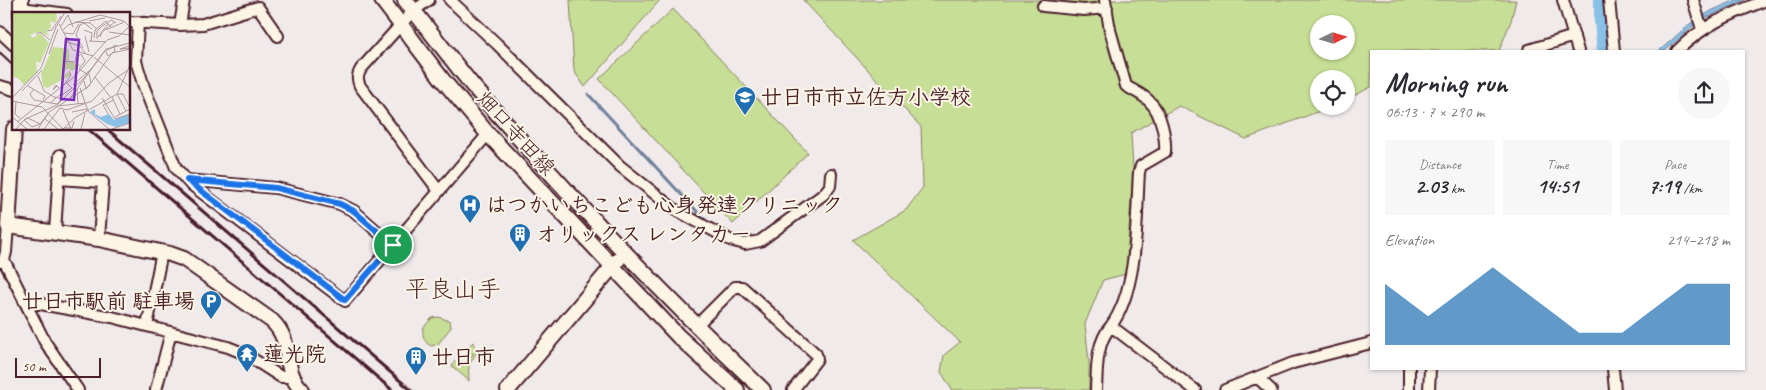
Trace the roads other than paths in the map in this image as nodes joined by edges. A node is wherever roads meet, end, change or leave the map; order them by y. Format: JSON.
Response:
{"nodes":[{"id":1,"x":184,"y":0,"type":"edge"},
{"id":2,"x":382,"y":0,"type":"edge"},
{"id":3,"x":429,"y":0,"type":"edge"},
{"id":4,"x":450,"y":0,"type":"edge"},
{"id":5,"x":1563,"y":0,"type":"edge"},
{"id":6,"x":1609,"y":0,"type":"edge"},
{"id":7,"x":1693,"y":0,"type":"edge"},
{"id":8,"x":1766,"y":0,"type":"edge"},
{"id":9,"x":1751,"y":2,"type":"edge"},
{"id":10,"x":1106,"y":4,"type":"edge"},
{"id":11,"x":409,"y":5,"type":"edge"},
{"id":12,"x":1043,"y":6,"type":"dead end"},
{"id":13,"x":21,"y":7,"type":"edge"},
{"id":14,"x":55,"y":12,"type":"edge"},
{"id":15,"x":133,"y":22,"type":"edge"},
{"id":16,"x":1699,"y":24,"type":"junction"},
{"id":17,"x":180,"y":25,"type":"junction"},
{"id":18,"x":401,"y":25,"type":"junction"},
{"id":19,"x":0,"y":32,"type":"edge"},
{"id":20,"x":278,"y":36,"type":"dead end"},
{"id":21,"x":1574,"y":36,"type":"junction"},
{"id":22,"x":12,"y":43,"type":"edge"},
{"id":23,"x":1529,"y":50,"type":"edge"},
{"id":24,"x":1578,"y":50,"type":"edge"},
{"id":25,"x":1614,"y":50,"type":"edge"},
{"id":26,"x":1679,"y":50,"type":"edge"},
{"id":27,"x":14,"y":130,"type":"edge"},
{"id":28,"x":488,"y":134,"type":"junction"},
{"id":29,"x":60,"y":155,"type":"dead end"},
{"id":30,"x":831,"y":174,"type":"dead end"},
{"id":31,"x":58,"y":179,"type":"junction"},
{"id":32,"x":187,"y":180,"type":"junction"},
{"id":33,"x":439,"y":191,"type":"junction"},
{"id":34,"x":8,"y":226,"type":"junction"},
{"id":35,"x":55,"y":232,"type":"junction"},
{"id":36,"x":99,"y":239,"type":"junction"},
{"id":37,"x":393,"y":245,"type":"junction"},
{"id":38,"x":162,"y":252,"type":"junction"},
{"id":39,"x":625,"y":252,"type":"junction"},
{"id":40,"x":2,"y":261,"type":"edge"},
{"id":41,"x":612,"y":267,"type":"junction"},
{"id":42,"x":24,"y":301,"type":"junction"},
{"id":43,"x":147,"y":326,"type":"junction"},
{"id":44,"x":696,"y":326,"type":"junction"},
{"id":45,"x":1111,"y":326,"type":"junction"},
{"id":46,"x":171,"y":332,"type":"junction"},
{"id":47,"x":1370,"y":343,"type":"edge"},
{"id":48,"x":1409,"y":370,"type":"edge"},
{"id":49,"x":1430,"y":370,"type":"edge"},
{"id":50,"x":1612,"y":370,"type":"edge"},
{"id":51,"x":292,"y":378,"type":"junction"},
{"id":52,"x":1258,"y":378,"type":"junction"},
{"id":53,"x":78,"y":390,"type":"edge"},
{"id":54,"x":156,"y":390,"type":"edge"},
{"id":55,"x":302,"y":390,"type":"edge"},
{"id":56,"x":508,"y":390,"type":"edge"},
{"id":57,"x":737,"y":390,"type":"edge"},
{"id":58,"x":763,"y":390,"type":"edge"},
{"id":59,"x":793,"y":390,"type":"edge"},
{"id":60,"x":1096,"y":390,"type":"edge"},
{"id":61,"x":1195,"y":390,"type":"edge"},
{"id":62,"x":1225,"y":390,"type":"edge"},
{"id":63,"x":1271,"y":390,"type":"edge"},
{"id":64,"x":1408,"y":390,"type":"edge"},
{"id":65,"x":1430,"y":390,"type":"edge"},
{"id":66,"x":1615,"y":390,"type":"edge"}],
"edges":[{"from":1,"to":17,"type":"street"},
{"from":2,"to":18,"type":"street","name":"畑口寺田線"},
{"from":3,"to":11,"type":"street"},
{"from":4,"to":30,"type":"street"},
{"from":5,"to":21,"type":"street"},
{"from":6,"to":25,"type":"street"},
{"from":7,"to":16,"type":"street"},
{"from":8,"to":9,"type":"street"},
{"from":9,"to":16,"type":"street"},
{"from":10,"to":12,"type":"street"},
{"from":10,"to":45,"type":"street"},
{"from":11,"to":18,"type":"street"},
{"from":11,"to":39,"type":"street"},
{"from":13,"to":14,"type":"street"},
{"from":15,"to":17,"type":"street"},
{"from":15,"to":32,"type":"street"},
{"from":16,"to":26,"type":"street"},
{"from":17,"to":20,"type":"street"},
{"from":18,"to":28,"type":"street","name":"畑口寺田線"},
{"from":18,"to":33,"type":"street"},
{"from":19,"to":22,"type":"street"},
{"from":21,"to":23,"type":"street"},
{"from":21,"to":24,"type":"street"},
{"from":27,"to":34,"type":"street"},
{"from":28,"to":33,"type":"street"},
{"from":28,"to":41,"type":"street","name":"畑口寺田線"},
{"from":29,"to":31,"type":"street"},
{"from":31,"to":35,"type":"street"},
{"from":31,"to":36,"type":"street"},
{"from":32,"to":37,"type":"street"},
{"from":32,"to":37,"type":"street"},
{"from":33,"to":37,"type":"street"},
{"from":34,"to":35,"type":"street"},
{"from":34,"to":40,"type":"street"},
{"from":35,"to":36,"type":"street"},
{"from":36,"to":38,"type":"street"},
{"from":38,"to":43,"type":"street"},
{"from":38,"to":51,"type":"street"},
{"from":39,"to":41,"type":"street"},
{"from":39,"to":44,"type":"street"},
{"from":40,"to":42,"type":"street"},
{"from":41,"to":56,"type":"street"},
{"from":41,"to":57,"type":"street","name":"畑口寺田線"},
{"from":42,"to":43,"type":"street"},
{"from":42,"to":53,"type":"street"},
{"from":43,"to":46,"type":"street"},
{"from":44,"to":58,"type":"street"},
{"from":44,"to":59,"type":"street"},
{"from":45,"to":60,"type":"street"},
{"from":45,"to":61,"type":"street"},
{"from":46,"to":51,"type":"street"},
{"from":46,"to":54,"type":"street"},
{"from":47,"to":52,"type":"street"},
{"from":48,"to":64,"type":"street"},
{"from":49,"to":65,"type":"street"},
{"from":50,"to":66,"type":"street"},
{"from":51,"to":55,"type":"street"},
{"from":52,"to":62,"type":"street"},
{"from":52,"to":63,"type":"street"}]}
